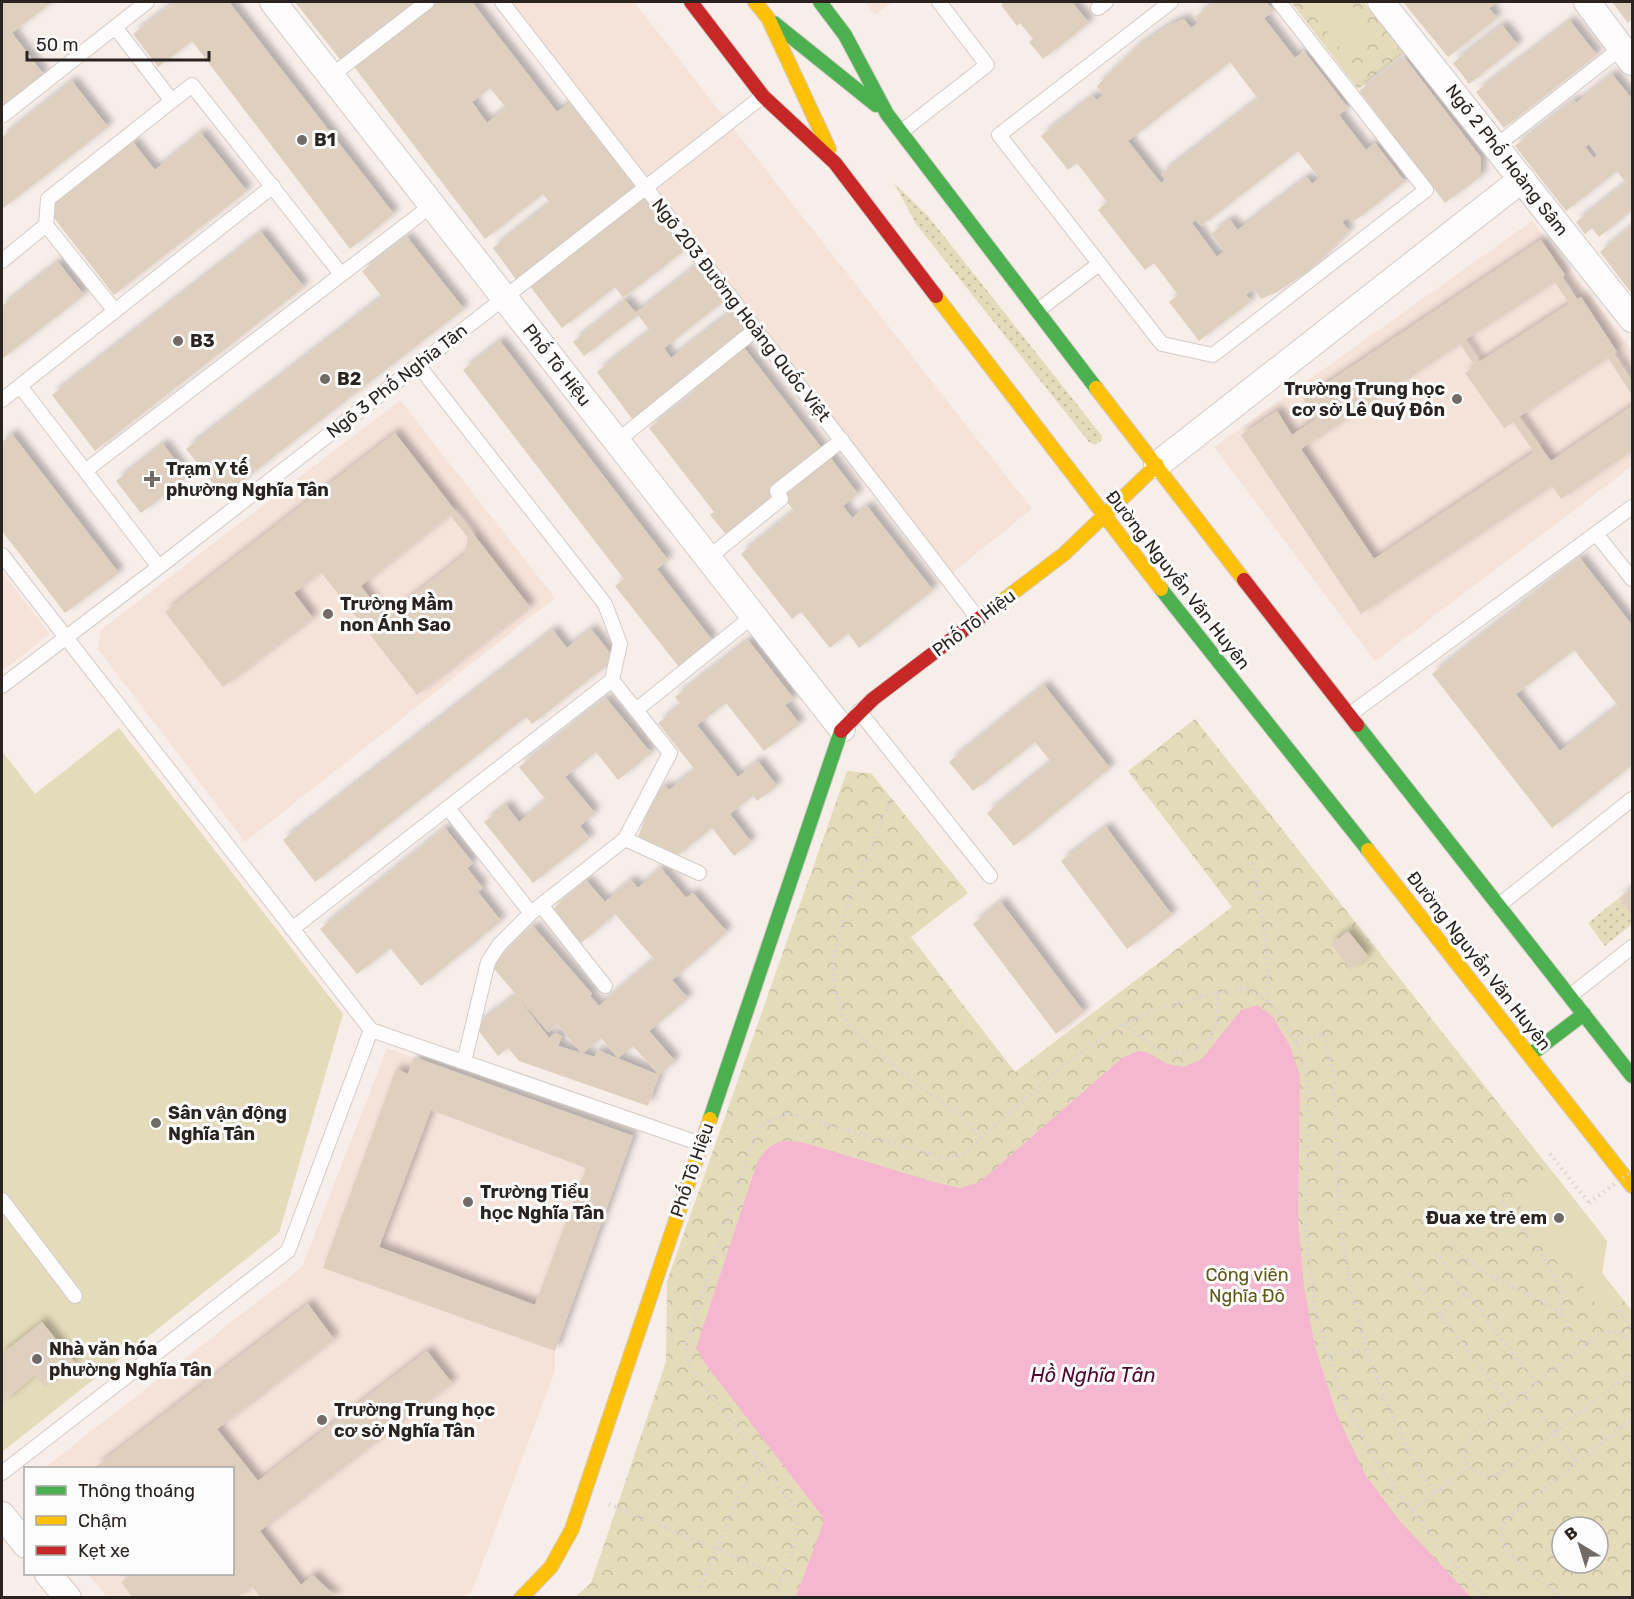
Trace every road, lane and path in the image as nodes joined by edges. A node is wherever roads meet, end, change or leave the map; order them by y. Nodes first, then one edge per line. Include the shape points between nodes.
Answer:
1 (147, 2) edge
2 (273, 2) edge
3 (427, 2) edge
4 (502, 2) edge
5 (690, 2) edge
6 (754, 2) edge
7 (820, 2) edge
8 (939, 2) edge
9 (1171, 2) edge
10 (1279, 2) edge
11 (1381, 2) edge
12 (1587, 2) edge
13 (129, 7) edge
14 (768, 18) junction
15 (115, 27) junction
16 (1627, 55) edge
17 (331, 76) junction
18 (763, 96) junction
19 (172, 101) junction
20 (887, 114) junction
21 (2, 116) edge
22 (901, 132) junction
23 (1496, 146) junction
24 (836, 163) junction
25 (1522, 179) junction
26 (273, 186) junction
27 (646, 188) junction
28 (432, 205) junction
29 (46, 225) junction
30 (2, 261) edge
31 (1100, 264) junction
32 (341, 274) junction
33 (505, 298) junction
34 (115, 311) junction
35 (1037, 311) junction
36 (1632, 319) edge
37 (755, 330) junction
38 (418, 365) junction
39 (20, 386) junction
40 (2, 400) edge
41 (842, 440) junction
42 (616, 441) junction
43 (1157, 465) junction
44 (85, 471) junction
45 (1632, 507) edge
46 (1104, 516) junction
47 (1597, 535) junction
48 (2, 555) edge
49 (708, 558) junction
50 (159, 567) junction
51 (1632, 579) edge
52 (753, 616) junction
53 (979, 620) junction
54 (65, 636) junction
55 (612, 680) junction
56 (2, 686) edge
57 (636, 710) junction
58 (1349, 716) junction
59 (850, 720) junction
60 (891, 798) dead end
61 (1632, 799) edge
62 (448, 808) junction
63 (625, 839) junction
64 (1252, 863) dead end
65 (699, 873) dead end
66 (990, 876) dead end
67 (1498, 906) junction
68 (536, 909) junction
69 (292, 929) junction
70 (1632, 947) edge
71 (605, 986) dead end
72 (1217, 992) junction
73 (1570, 996) junction
74 (1268, 1002) junction
75 (1584, 1014) junction
76 (1125, 1024) junction
77 (370, 1030) junction
78 (1297, 1043) junction
79 (1530, 1055) junction
80 (464, 1062) junction
81 (1632, 1076) edge
82 (980, 1138) junction
83 (701, 1144) junction
84 (1550, 1154) dead end
85 (1632, 1171) edge
86 (1632, 1186) edge
87 (2, 1200) edge
88 (1502, 1201) dead end
89 (1450, 1242) dead end
90 (1436, 1253) dead end
91 (1409, 1274) dead end
92 (1467, 1293) junction
93 (75, 1296) dead end
94 (1615, 1306) dead end
95 (1440, 1314) junction
96 (1562, 1316) junction
97 (1632, 1328) edge
98 (1632, 1340) edge
99 (1586, 1345) junction
100 (1367, 1349) junction
101 (1329, 1356) junction
102 (1632, 1372) edge
103 (1536, 1384) junction
104 (1524, 1393) junction
105 (1509, 1404) junction
106 (1632, 1419) edge
107 (1554, 1433) junction
108 (1578, 1462) junction
109 (765, 1466) junction
110 (1469, 1466) junction
111 (2, 1473) edge
112 (1435, 1494) junction
113 (608, 1504) dead end
114 (1412, 1511) junction
115 (2, 1515) edge
116 (24, 1542) edge
117 (716, 1550) junction
118 (783, 1577) junction
119 (521, 1598) edge
120 (696, 1598) edge
121 (775, 1598) edge
122 (1486, 1598) edge
123 (1563, 1598) edge

1 - 13 lane
2 - 17 street, Phố Tô Hiệu
3 - 17 lane
4 - 27 lane, Ngõ 203 Đường Hoàng Quốc Việt
5 - 18 main road, Đường Nguyễn Văn Huyên
6 - 14 main road
7 - 20 main road via 845,35
8 - 22 lane via 987,65
9 - 31 lane via 999,135
10 - 31 lane via 1426,190 1213,355 1162,344
11 - 23 street, Ngõ 2 Phố Hoàng Sâm
12 - 16 street
13 - 15 lane
14 - 20 main road
14 - 24 main road
15 - 19 lane
15 - 21 lane
16 - 23 lane
17 - 28 street, Phố Tô Hiệu
18 - 24 main road, Đường Nguyễn Văn Huyên
18 - 27 lane, Ngõ 3 Phố Nghĩa Tân
19 - 26 lane via 192,86
19 - 29 lane via 48,200
20 - 22 main road
22 - 35 main road
23 - 25 street, Ngõ 2 Phố Hoàng Sâm
24 - 46 main road, Đường Nguyễn Văn Huyên
25 - 36 street, Ngõ 2 Phố Hoàng Sâm
25 - 43 street
26 - 32 lane
26 - 34 lane
27 - 33 lane, Ngõ 3 Phố Nghĩa Tân
27 - 37 lane, Ngõ 203 Đường Hoàng Quốc Việt
28 - 32 lane
28 - 33 street, Phố Tô Hiệu
29 - 30 lane
29 - 34 lane
31 - 35 lane
32 - 44 lane
33 - 38 lane, Ngõ 3 Phố Nghĩa Tân
33 - 42 street, Phố Tô Hiệu
34 - 39 lane
35 - 43 main road
37 - 41 lane, Ngõ 203 Đường Hoàng Quốc Việt
37 - 42 lane
38 - 50 lane, Ngõ 3 Phố Nghĩa Tân
38 - 55 lane via 605,604 620,644
39 - 40 lane
39 - 44 lane
41 - 49 lane via 777,491 781,500
41 - 53 lane, Ngõ 203 Đường Hoàng Quốc Việt
42 - 49 street, Phố Tô Hiệu
43 - 46 main road, Phố Tô Hiệu
43 - 58 main road
44 - 50 lane
45 - 47 lane
46 - 53 main road, Phố Tô Hiệu via 1064,554
46 - 79 main road, Đường Nguyễn Văn Huyên
47 - 51 lane
47 - 58 lane
48 - 54 lane
49 - 52 street, Phố Tô Hiệu
50 - 54 lane, Ngõ 3 Phố Nghĩa Tân
52 - 57 lane
52 - 59 street, Phố Tô Hiệu
53 - 59 main road, Phố Tô Hiệu
54 - 56 lane, Ngõ 3 Phố Nghĩa Tân
54 - 69 lane
55 - 57 lane
55 - 62 lane
57 - 63 lane via 669,753
58 - 67 main road
59 - 66 lane
59 - 83 main road, Phố Tô Hiệu
60 - 82 path via 844,914 834,957 835,988 843,1017 860,1037 955,1111
61 - 67 lane
62 - 68 lane
62 - 69 lane
63 - 65 lane
63 - 68 lane
64 - 74 path via 1269,962
67 - 73 main road
68 - 71 lane
68 - 80 lane via 499,945 488,962
69 - 77 lane
70 - 73 lane
72 - 74 path via 1248,989
72 - 76 path via 1155,1010
72 - 76 path via 1216,1025 1206,1041 1190,1052 1172,1054 1146,1042
73 - 75 main road
74 - 78 path
75 - 79 main road
75 - 81 main road
76 - 82 path via 1060,1067
77 - 80 lane
77 - 111 lane via 288,1251
78 - 100 path via 1323,1033 1334,1072 1340,1222 1352,1296
78 - 101 path via 1307,1077 1305,1220 1315,1309
79 - 86 main road, Đường Nguyễn Văn Huyên
80 - 83 lane
82 - 109 path via 961,1156 944,1158 787,1113 759,1125 686,1342 689,1365
83 - 119 main road, Phố Tô Hiệu via 565,1547 543,1579
84 - 85 path, bridge via 1589,1203
87 - 93 lane
88 - 96 path via 1559,1286
89 - 96 path via 1482,1272 1538,1299
90 - 92 path
91 - 95 path
92 - 95 path
92 - 103 path
94 - 97 path
95 - 105 path
96 - 99 path
98 - 99 path via 1612,1331
99 - 103 path
100 - 101 path
100 - 112 path via 1411,1455
101 - 114 path via 1340,1392 1372,1454
102 - 107 path
103 - 104 path
104 - 105 path
104 - 107 path
105 - 110 path via 1470,1436 1464,1451
106 - 108 path
107 - 108 path
107 - 110 path via 1498,1475 1482,1475
108 - 123 path via 1503,1525 1502,1541 1510,1557
109 - 117 path via 750,1478 739,1495
109 - 118 path via 797,1510 796,1540
110 - 112 path
112 - 114 path
113 - 117 path
114 - 122 path
115 - 116 street
117 - 118 path
117 - 120 path
118 - 121 path

